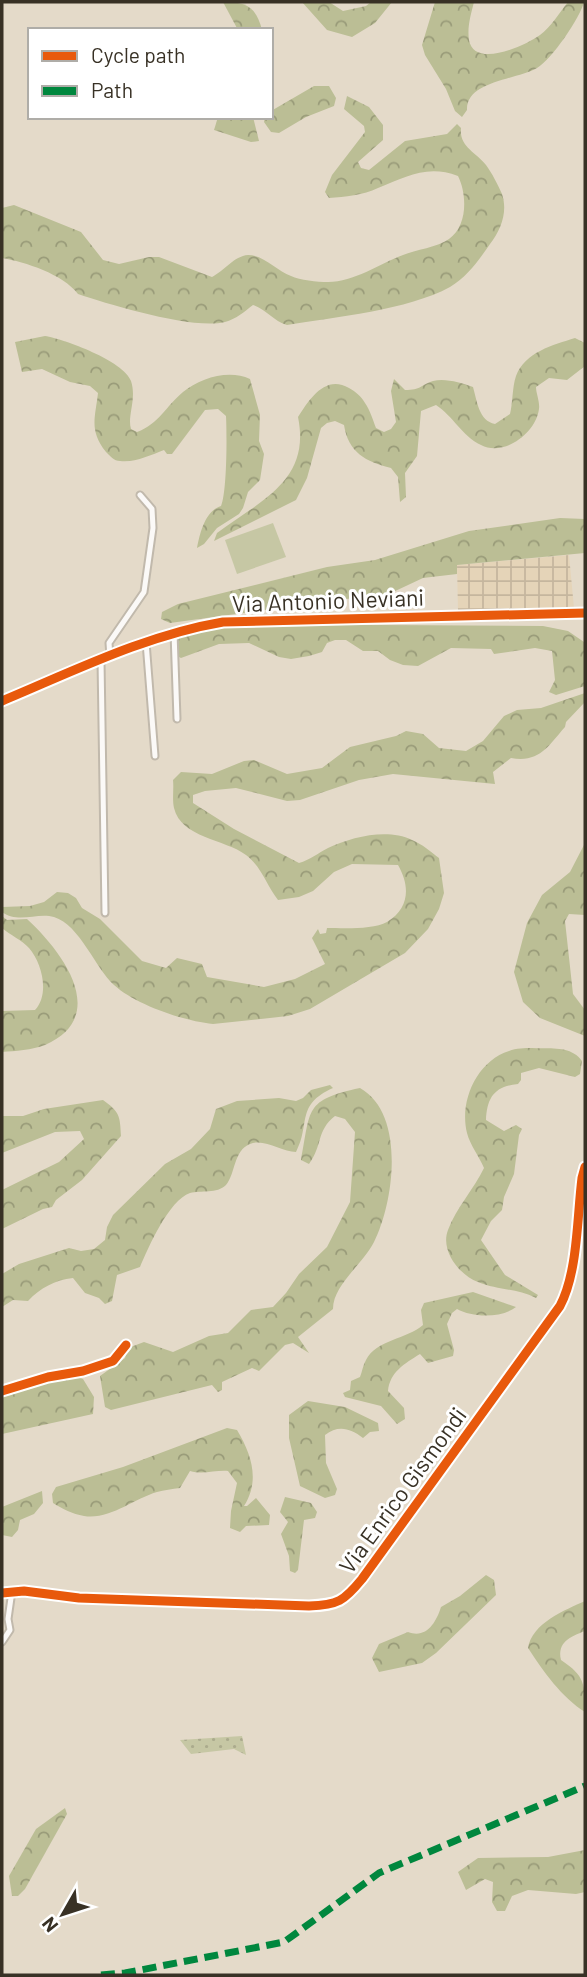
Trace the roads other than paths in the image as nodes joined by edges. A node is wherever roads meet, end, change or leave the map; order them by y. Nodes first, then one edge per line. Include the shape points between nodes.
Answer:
1 (140, 495) dead end
2 (585, 613) edge
3 (174, 632) junction
4 (146, 642) junction
5 (110, 657) junction
6 (101, 660) junction
7 (2, 701) edge
8 (177, 719) dead end
9 (155, 756) dead end
10 (105, 913) dead end
11 (585, 1167) edge
12 (126, 1345) dead end
13 (2, 1391) edge
14 (12, 1591) junction
15 (2, 1592) edge
16 (2, 1642) edge

1 - 5 street via 152,509 153,528 144,592 110,643
2 - 3 street, Via Antonio Neviani via 230,621
3 - 4 street, Via Antonio Neviani
3 - 8 street
4 - 5 street, Via Antonio Neviani
4 - 9 street
5 - 6 street, Via Antonio Neviani
6 - 7 street, Via Antonio Neviani
6 - 10 street
11 - 14 street, Via Enrico Gismondi via 572,1264 560,1306 362,1579 341,1601 309,1606 79,1598
12 - 13 street via 113,1361
14 - 15 street, Via Enrico Gismondi
14 - 16 street via 10,1630

